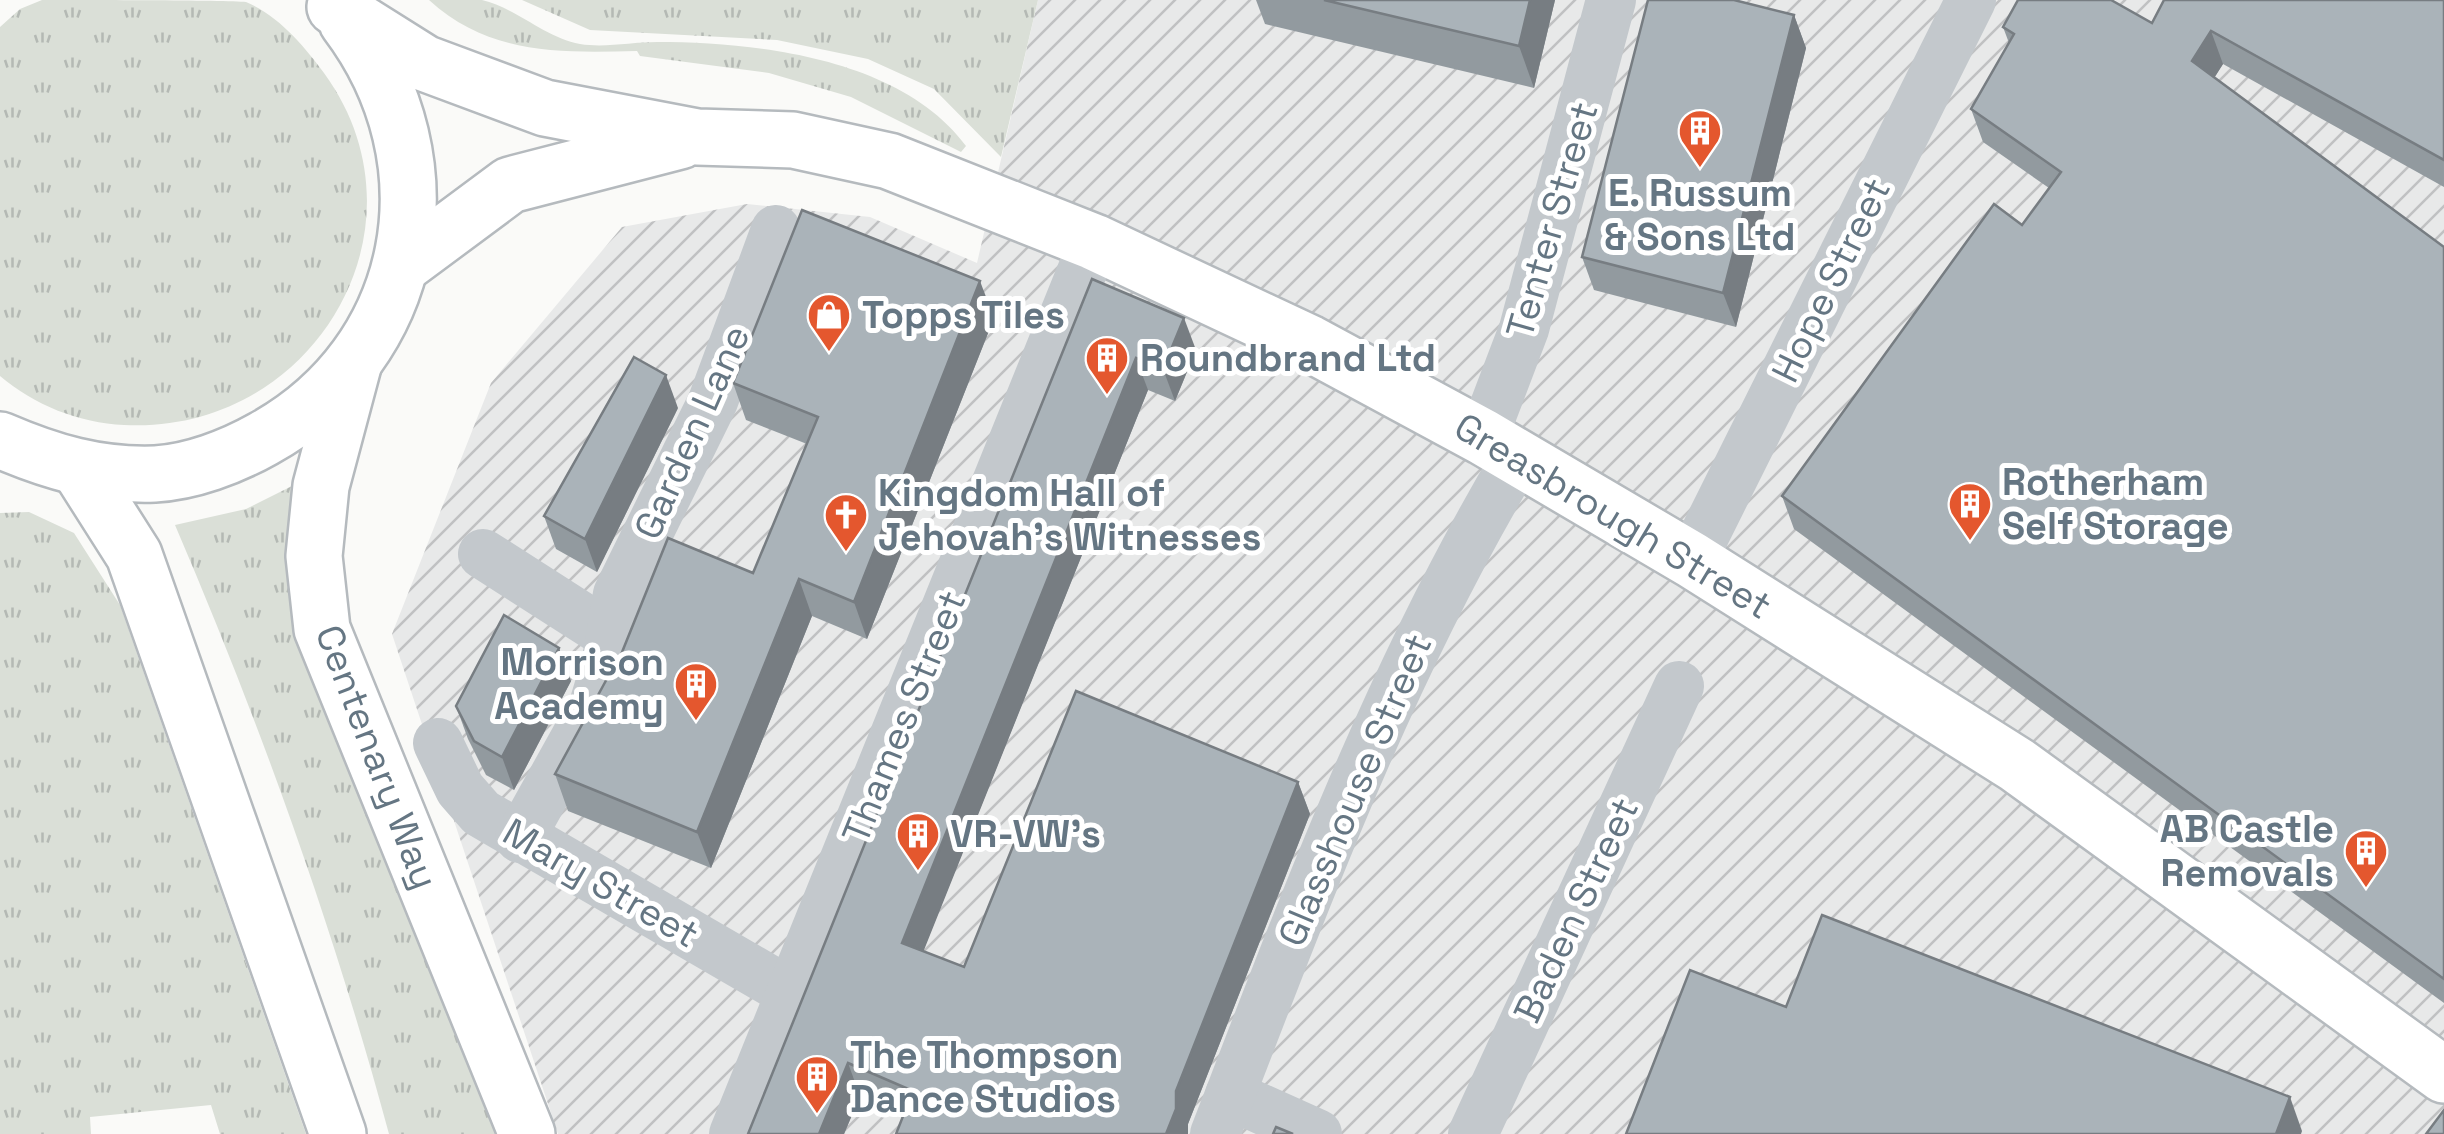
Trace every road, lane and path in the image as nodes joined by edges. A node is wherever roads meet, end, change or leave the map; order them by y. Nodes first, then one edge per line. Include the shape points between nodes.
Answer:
1 (1611, 0) edge
2 (1971, 0) edge
3 (332, 3) edge
4 (698, 137) junction
5 (776, 230) dead end
6 (1094, 242) junction
7 (401, 266) junction
8 (353, 366) junction
9 (0, 440) edge
10 (1501, 447) junction
11 (44, 468) edge
12 (483, 554) dead end
13 (1692, 560) junction
14 (608, 634) junction
15 (1679, 686) dead end
16 (438, 744) dead end
17 (520, 838) junction
18 (793, 994) junction
19 (2444, 1074) edge
20 (1223, 1115) edge
21 (338, 1134) edge
22 (528, 1134) edge
23 (734, 1134) edge
24 (1317, 1134) edge
25 (1473, 1134) edge

1 - 10 street, Tenter Street via 1524,330
2 - 13 street, Hope Street
3 - 4 main road, Greasbrough Street via 424,63 544,108
3 - 7 main road via 369,51 393,101 407,156
4 - 6 main road, Greasbrough Street via 794,140 889,162
4 - 7 main road, Greasbrough Street via 510,185
5 - 14 street, Garden Lane via 713,401 618,594
6 - 10 main road, Greasbrough Street via 1309,343
6 - 18 street, Thames Street
7 - 8 main road via 382,318
8 - 11 main road via 298,420 232,456 156,474
8 - 22 main road, Centenary Way via 322,486 314,556 322,629
9 - 11 main road
10 - 13 main road, Greasbrough Street
10 - 20 street, Glasshouse Street via 1353,784
11 - 21 main road via 134,555
12 - 14 street
13 - 19 main road, Greasbrough Street via 2018,765
14 - 17 street, Garden Lane via 594,705
15 - 25 street, Baden Street
16 - 17 street, Mary Street via 481,814
17 - 18 street, Mary Street
18 - 23 street, Thames Street
20 - 24 street

